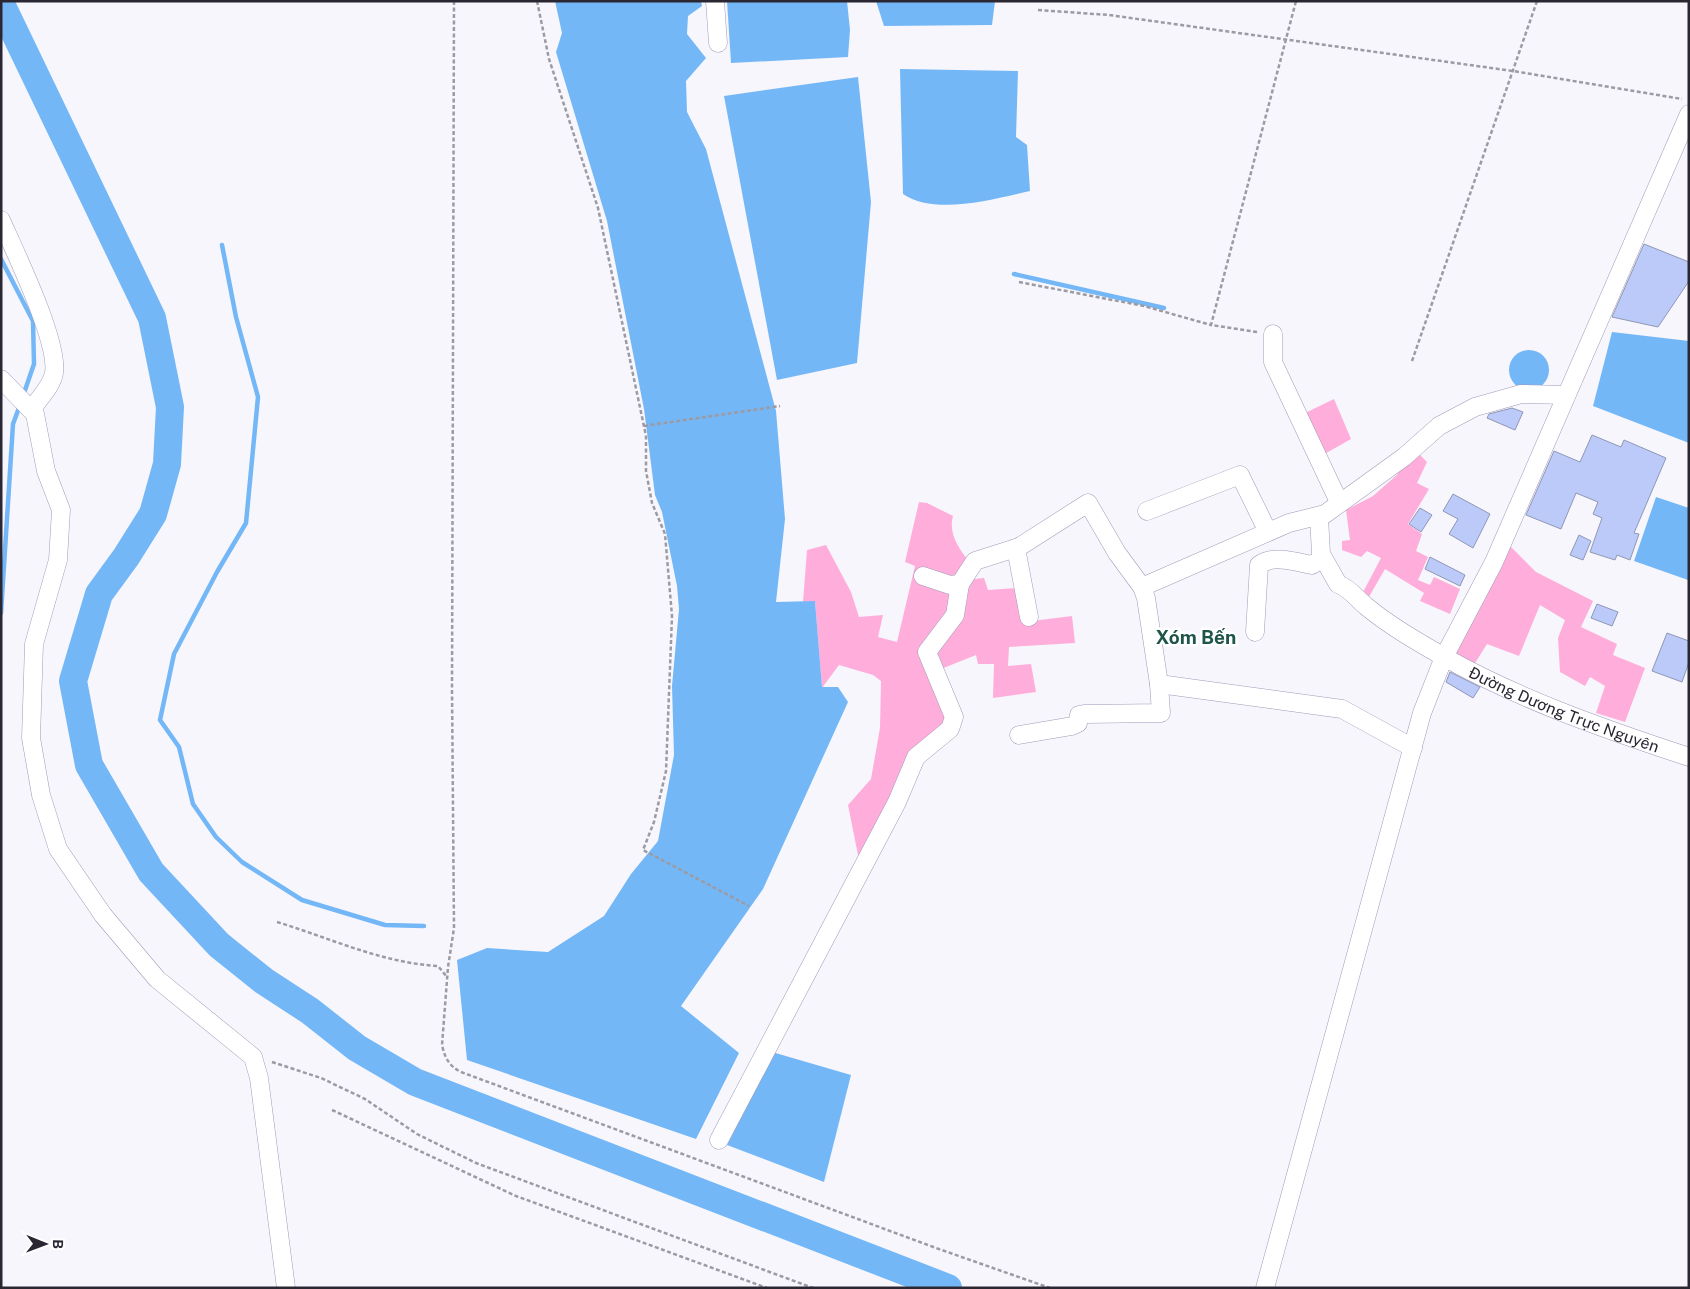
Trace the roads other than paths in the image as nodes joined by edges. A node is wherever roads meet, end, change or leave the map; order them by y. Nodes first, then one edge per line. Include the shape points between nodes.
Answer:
1 (715, 1) edge
2 (718, 42) dead end
3 (1689, 114) edge
4 (1, 220) edge
5 (1272, 334) road end
6 (14, 393) edge
7 (1566, 395) junction
8 (1339, 502) junction
9 (1147, 511) dead end
10 (1319, 517) junction
11 (1268, 532) junction
12 (1016, 548) junction
13 (1323, 558) junction
14 (923, 576) dead end
15 (960, 584) junction
16 (1142, 587) junction
17 (1029, 617) dead end
18 (1255, 632) dead end
19 (1444, 657) junction
20 (1159, 684) junction
21 (1019, 734) dead end
22 (1413, 748) junction
23 (1689, 757) edge
24 (719, 1140) dead end
25 (286, 1288) edge
26 (1266, 1288) edge

1 - 2 street
3 - 7 street
4 - 6 street via 49,339 54,364 54,374 48,386
5 - 8 street via 1273,362
6 - 25 street via 35,414 46,471 61,510 58,560 34,644 31,738 41,795 58,849 103,916 157,979 253,1057 259,1078
7 - 8 street via 1522,394 1475,407 1439,426 1404,457
7 - 19 street via 1494,562
8 - 10 street
9 - 11 street via 1240,476
10 - 11 street via 1289,523
10 - 13 street
11 - 16 street
12 - 15 street via 975,561
12 - 16 street via 1088,503 1117,553
12 - 17 street
13 - 18 street via 1312,565 1280,559 1264,560 1259,565
13 - 19 street, Đường Dương Trực Nguyên via 1338,584 1413,639
14 - 15 street via 950,585
15 - 24 street via 955,615 927,652 954,717 950,730 916,757 897,802
16 - 20 street
19 - 22 street via 1422,713
19 - 23 street, Đường Dương Trực Nguyên via 1536,703
20 - 21 street via 1161,713 1084,714 1072,726
20 - 22 street via 1342,710
22 - 26 street

